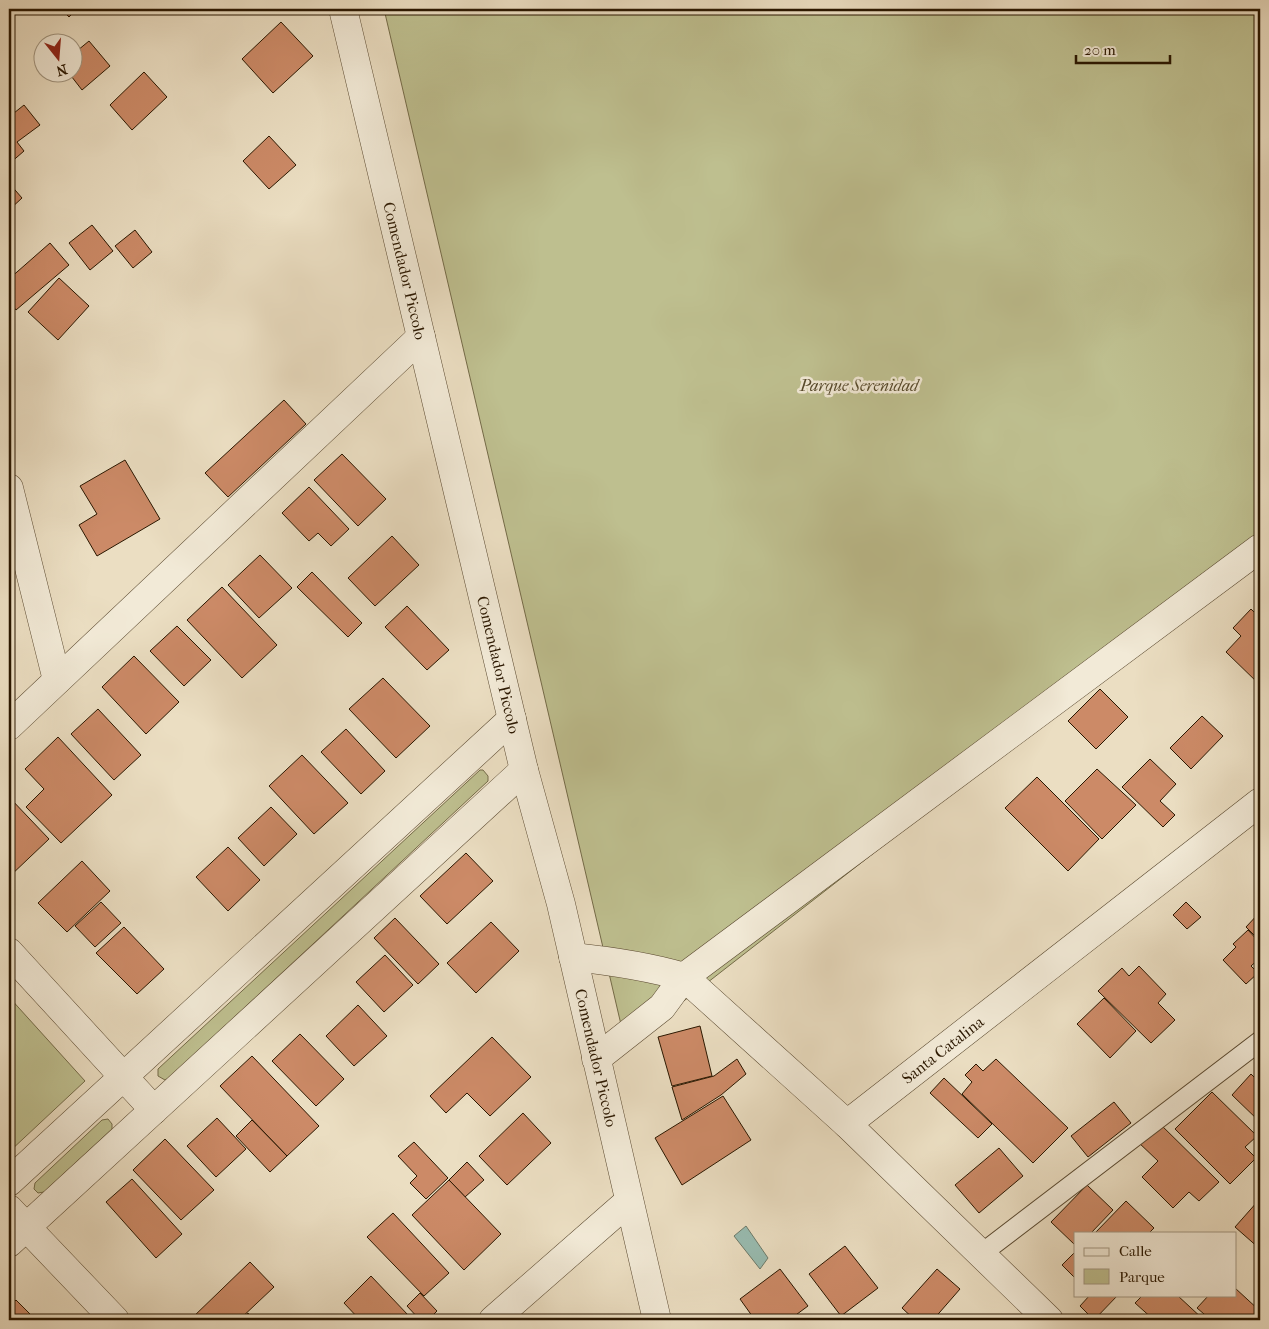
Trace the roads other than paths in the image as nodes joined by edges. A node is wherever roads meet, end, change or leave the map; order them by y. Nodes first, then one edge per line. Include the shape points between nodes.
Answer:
1 (343, 9) edge
2 (421, 337) junction
3 (9, 488) edge
4 (1260, 548) edge
5 (57, 680) junction
6 (512, 719) junction
7 (9, 726) edge
8 (524, 770) junction
9 (1260, 802) edge
10 (9, 952) edge
11 (573, 957) junction
12 (684, 977) junction
13 (1260, 1042) edge
14 (596, 1059) junction
15 (122, 1077) junction
16 (154, 1110) junction
17 (848, 1124) junction
18 (9, 1182) edge
19 (629, 1201) junction
20 (14, 1226) edge
21 (981, 1254) junction
22 (115, 1320) edge
23 (493, 1320) edge
24 (656, 1320) edge
25 (1049, 1320) edge

1 - 2 street, Comendador Piccolo
2 - 5 street
2 - 6 street, Comendador Piccolo
3 - 5 street
4 - 12 street
5 - 7 street
6 - 8 street, Comendador Piccolo
6 - 15 street
8 - 11 street, Comendador Piccolo
8 - 16 street
9 - 17 street, Santa Catalina
10 - 15 street
11 - 12 street via 610,960
11 - 14 street, Comendador Piccolo
12 - 14 street via 662,1007
12 - 17 street
13 - 21 lane
14 - 19 street, Comendador Piccolo
15 - 16 street
15 - 18 street
16 - 20 street
17 - 21 street
19 - 23 street
19 - 24 street, Comendador Piccolo
20 - 22 street
21 - 25 street

